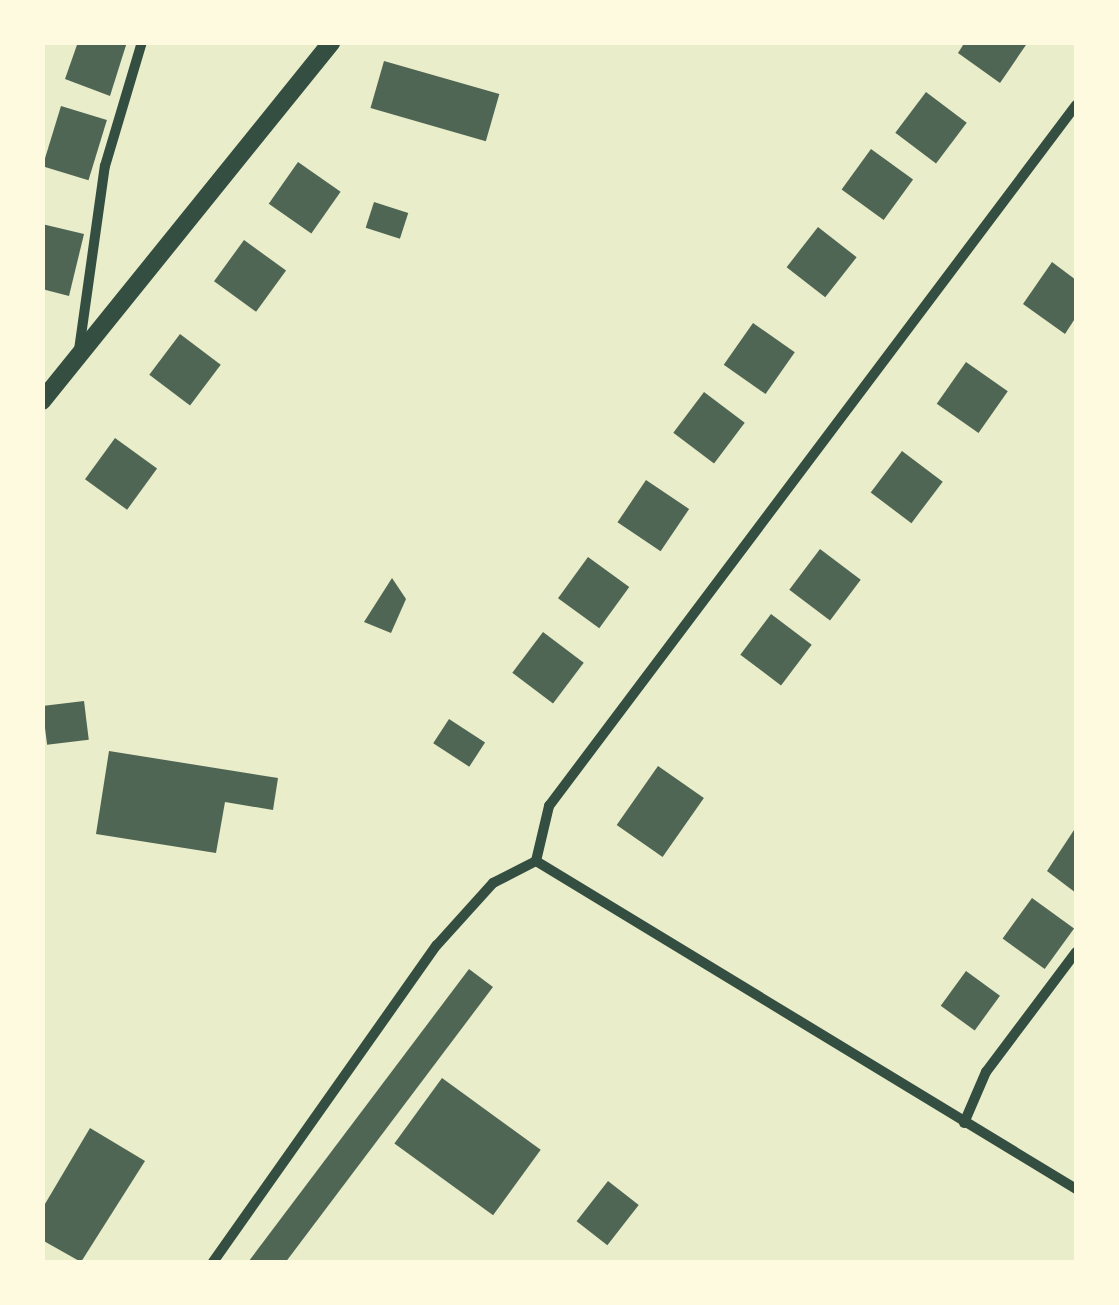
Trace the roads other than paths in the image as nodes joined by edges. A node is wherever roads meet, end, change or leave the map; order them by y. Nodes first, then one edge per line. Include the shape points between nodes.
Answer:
1 (142, 42) edge
2 (332, 42) edge
3 (1076, 105) edge
4 (79, 351) junction
5 (42, 400) edge
6 (536, 861) junction
7 (1076, 952) edge
8 (964, 1123) junction
9 (1076, 1189) edge
10 (213, 1262) edge

1 - 4 street via 105,166
2 - 4 street
3 - 6 street via 549,806
4 - 5 street
6 - 8 street
6 - 10 street via 493,883 437,944
7 - 8 street via 986,1072
8 - 9 street

